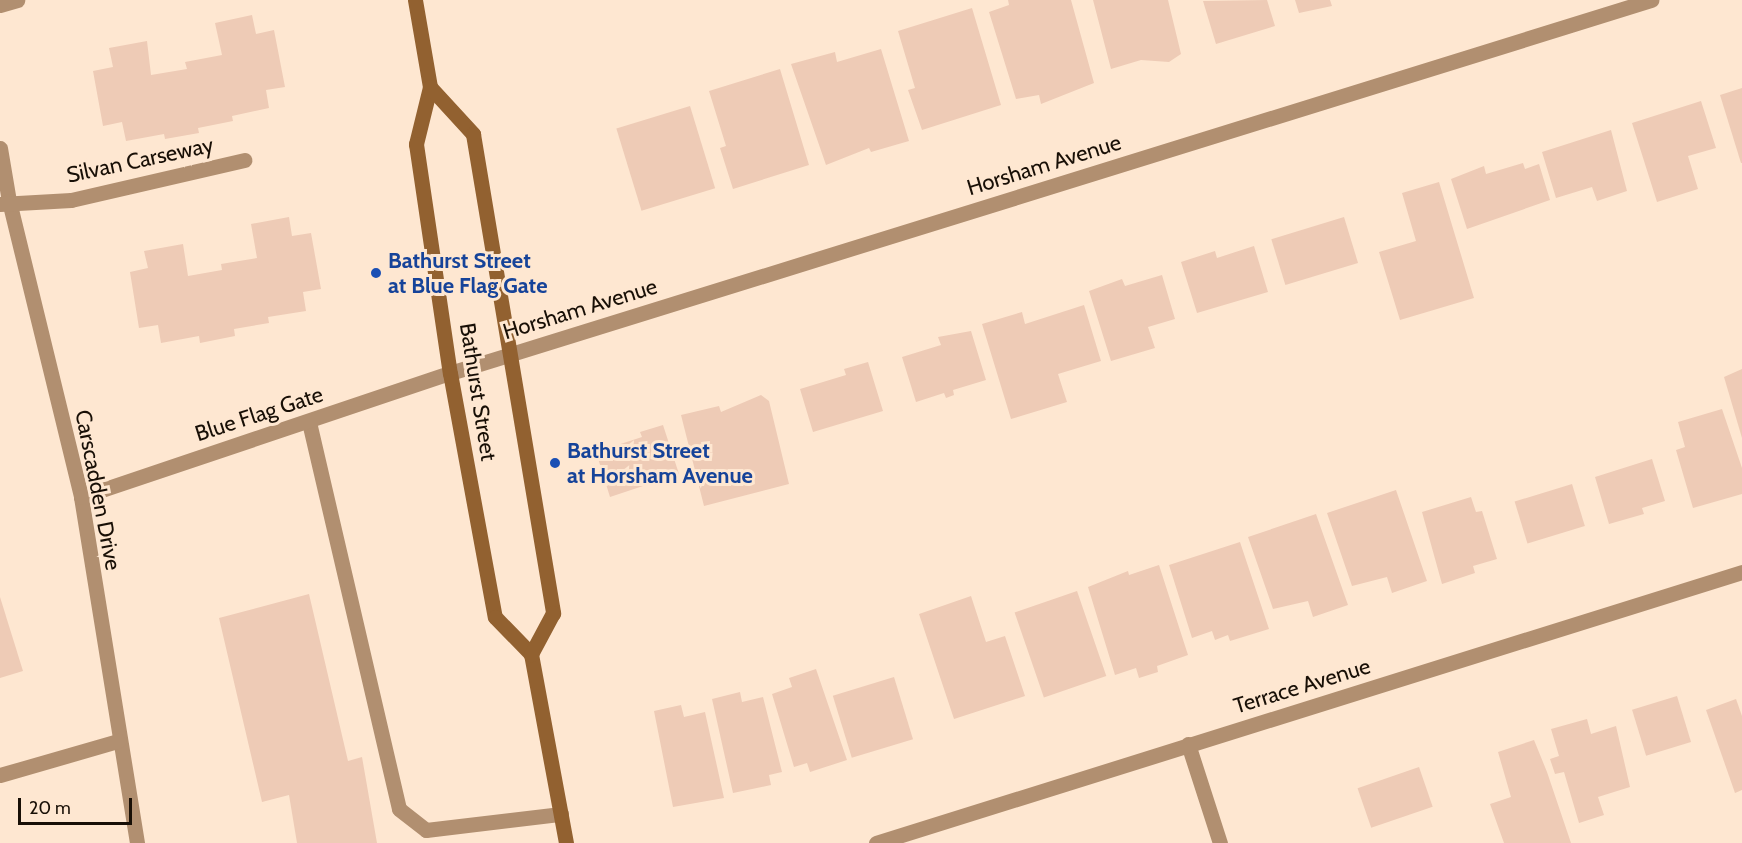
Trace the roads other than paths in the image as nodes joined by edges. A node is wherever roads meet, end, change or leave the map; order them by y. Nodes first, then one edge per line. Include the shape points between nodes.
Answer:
1 (17, 0) edge
2 (415, 0) edge
3 (1652, 0) edge
4 (0, 5) edge
5 (430, 87) junction
6 (0, 148) edge
7 (244, 160) dead end
8 (4, 202) edge
9 (510, 354) junction
10 (450, 373) junction
11 (309, 422) junction
12 (81, 497) junction
13 (1742, 572) edge
14 (531, 654) junction
15 (118, 741) junction
16 (1188, 744) junction
17 (0, 775) edge
18 (561, 814) junction
19 (137, 843) edge
20 (566, 843) edge
21 (876, 843) edge
22 (1220, 843) edge

1 - 4 street
2 - 5 main road, Bathurst Street
3 - 9 street, Horsham Avenue
5 - 9 main road, Bathurst Street via 473,134
5 - 10 main road, Bathurst Street via 416,144
6 - 8 street, Carscadden Drive
7 - 8 street, Silvan Carseway via 71,200
8 - 12 street, Carscadden Drive
9 - 10 street, Horsham Avenue
9 - 14 main road, Bathurst Street via 553,613
10 - 11 street, Blue Flag Gate
10 - 14 main road, Bathurst Street via 495,617
11 - 12 street, Blue Flag Gate
11 - 18 street via 399,809 426,830
12 - 15 street, Carscadden Drive
13 - 16 street, Terrace Avenue
14 - 18 main road
15 - 17 street
15 - 19 street, Carscadden Drive
16 - 21 street, Terrace Avenue
16 - 22 street
18 - 20 main road

